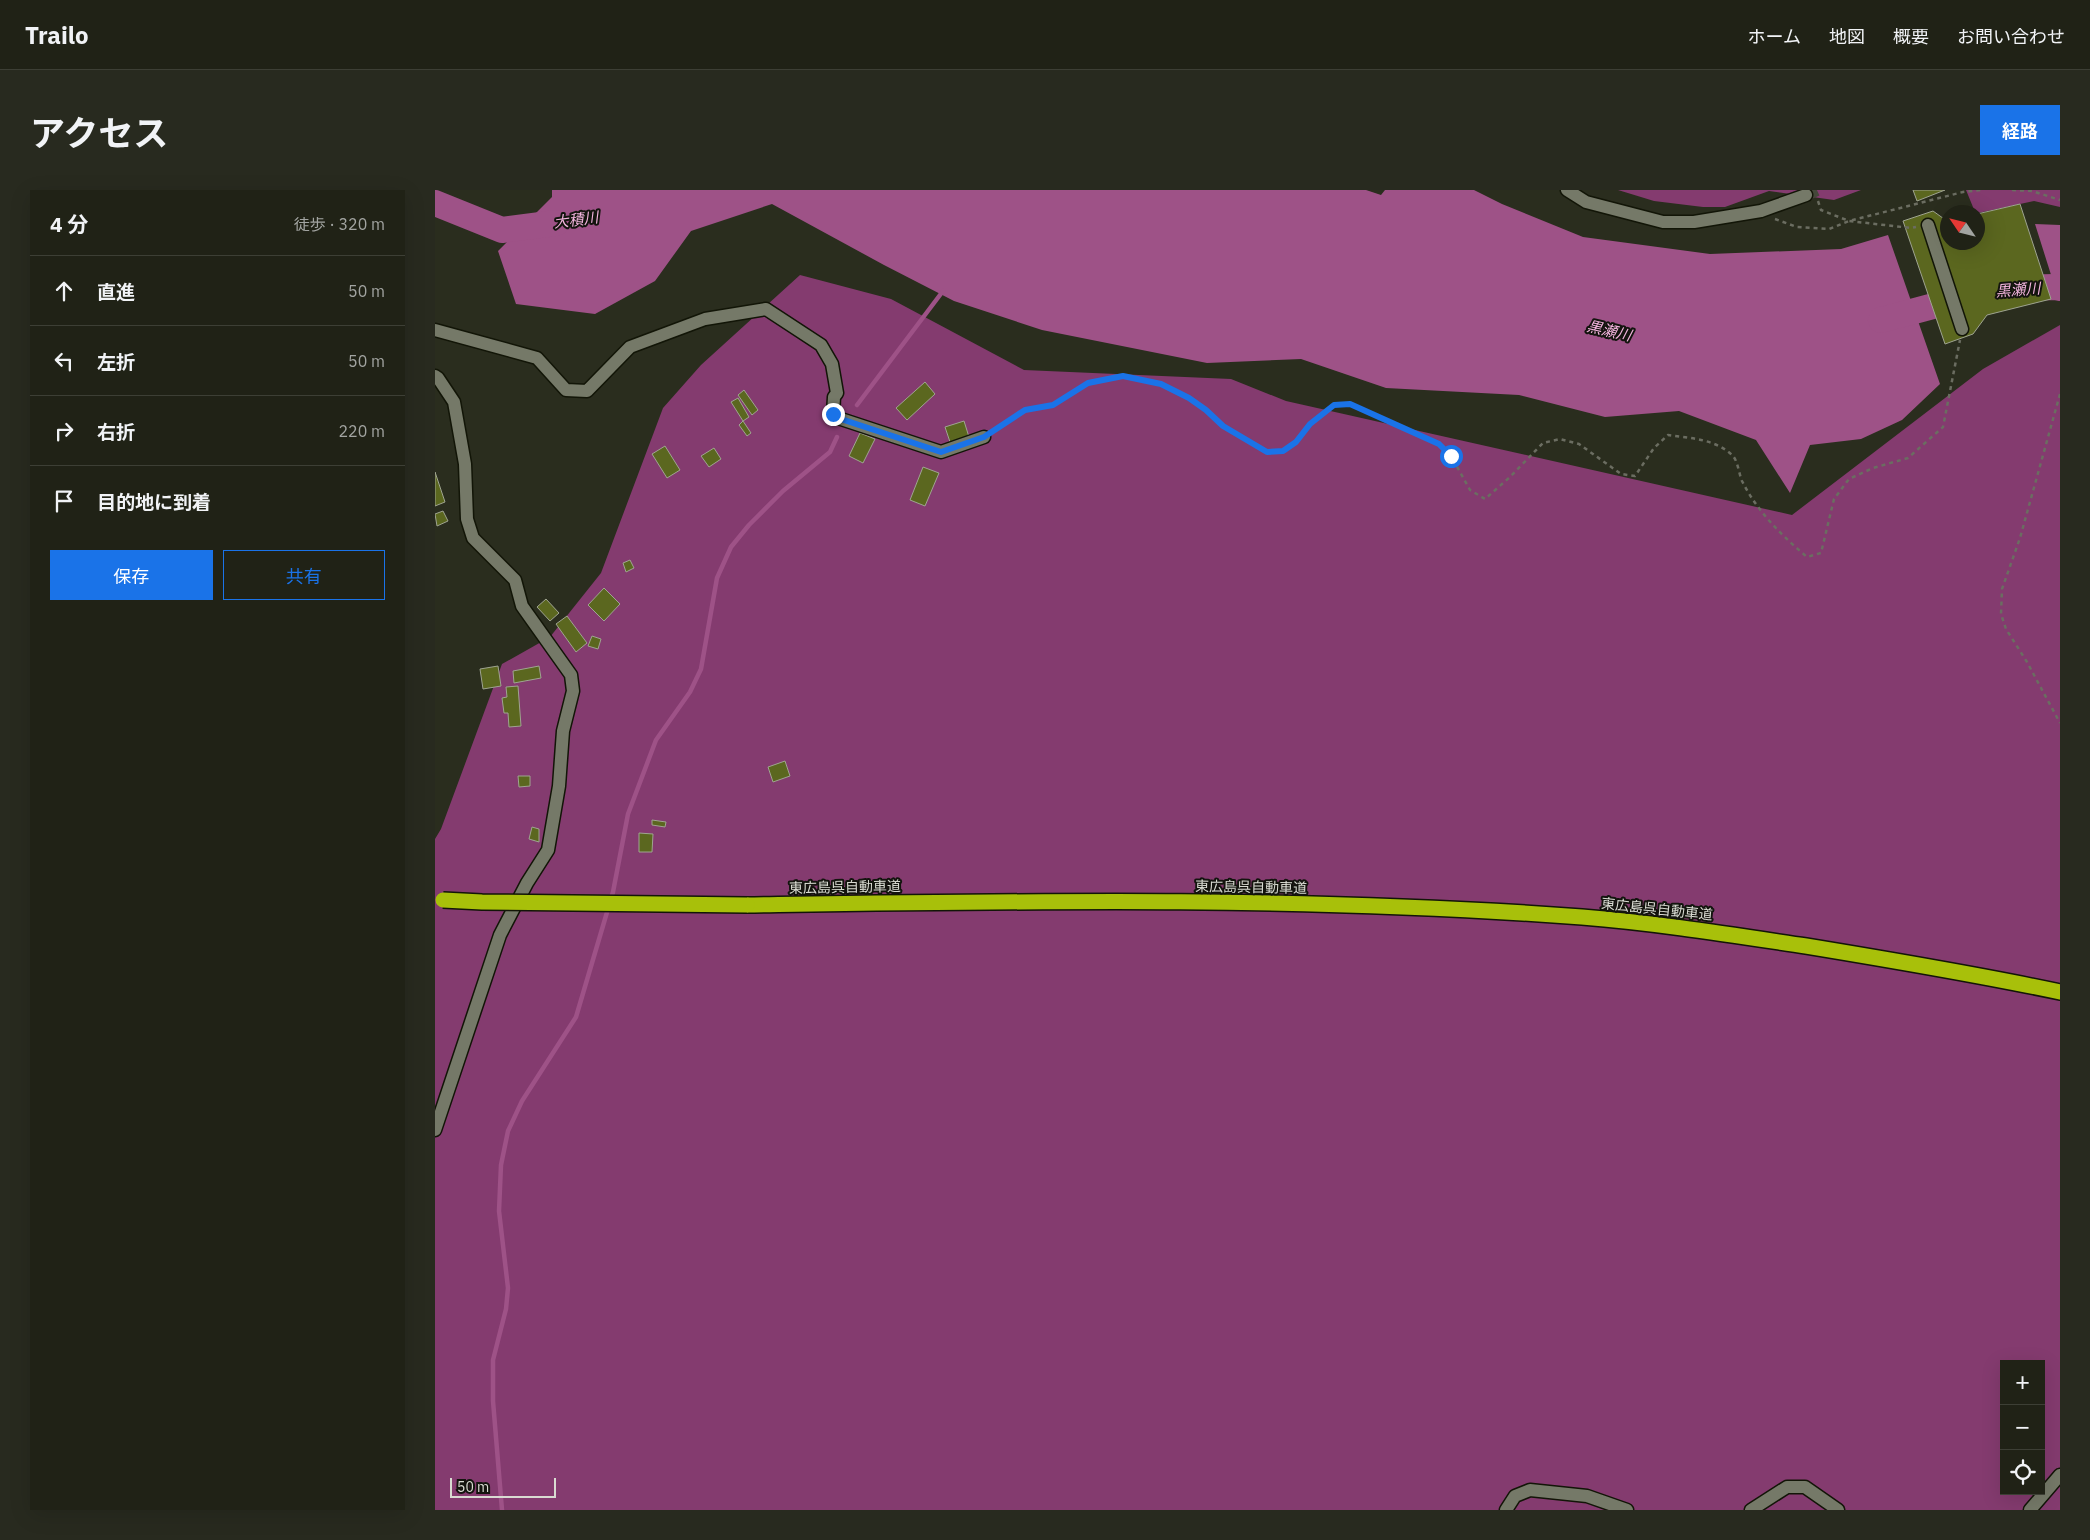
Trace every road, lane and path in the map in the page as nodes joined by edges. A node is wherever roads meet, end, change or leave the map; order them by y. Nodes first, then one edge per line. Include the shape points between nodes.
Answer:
1 (1567, 190) edge
2 (1981, 190) edge
3 (2012, 190) edge
4 (1811, 196) joint
5 (2060, 200) edge
6 (1761, 211) junction
7 (1849, 221) junction
8 (1927, 225) dead end
9 (1911, 228) dead end
10 (1962, 329) joint
11 (435, 330) edge
12 (435, 376) edge
13 (2060, 394) edge
14 (984, 437) joint
15 (2060, 723) edge
16 (439, 900) edge
17 (2060, 992) edge
18 (435, 1130) edge
19 (2060, 1476) edge
20 (1506, 1510) edge
21 (1627, 1510) edge
22 (1751, 1510) edge
23 (1838, 1510) edge
24 (2030, 1510) edge

1 - 6 street via 1586,202 1663,222 1694,222
2 - 7 path
3 - 5 path via 2032,191
4 - 6 street
4 - 7 path via 1821,210
6 - 7 path via 1797,227 1829,229
7 - 9 path
8 - 10 street
10 - 14 path via 1943,427 1908,458 1849,479 1833,498 1821,554 1807,556 1763,515 1742,481 1734,457 1719,446 1699,439 1668,435 1654,448 1635,476 1621,474 1579,444 1560,439 1543,443 1485,499 1470,490 1451,456 1439,444 1350,404 1334,405 1310,424 1296,442 1283,451 1267,452 1223,426 1189,398 1161,384 1123,376 1088,383 1053,405 1025,410
11 - 14 street via 537,358 566,390 587,392 630,346 705,319 766,309 821,345 832,364 837,393 833,414 841,419 941,452
12 - 18 street via 454,402 465,464 467,519 473,538 515,580 522,606 571,675 573,691 563,731 559,786 548,850 527,882 500,936
13 - 15 path via 2002,589 2001,614 2006,629
16 - 17 highway, 東広島呉自動車道, bridge via 747,905 1087,901 1436,908 1585,917 1737,936
19 - 24 street
20 - 21 street via 1515,1496 1530,1490 1587,1496
22 - 23 street via 1787,1487 1805,1487

